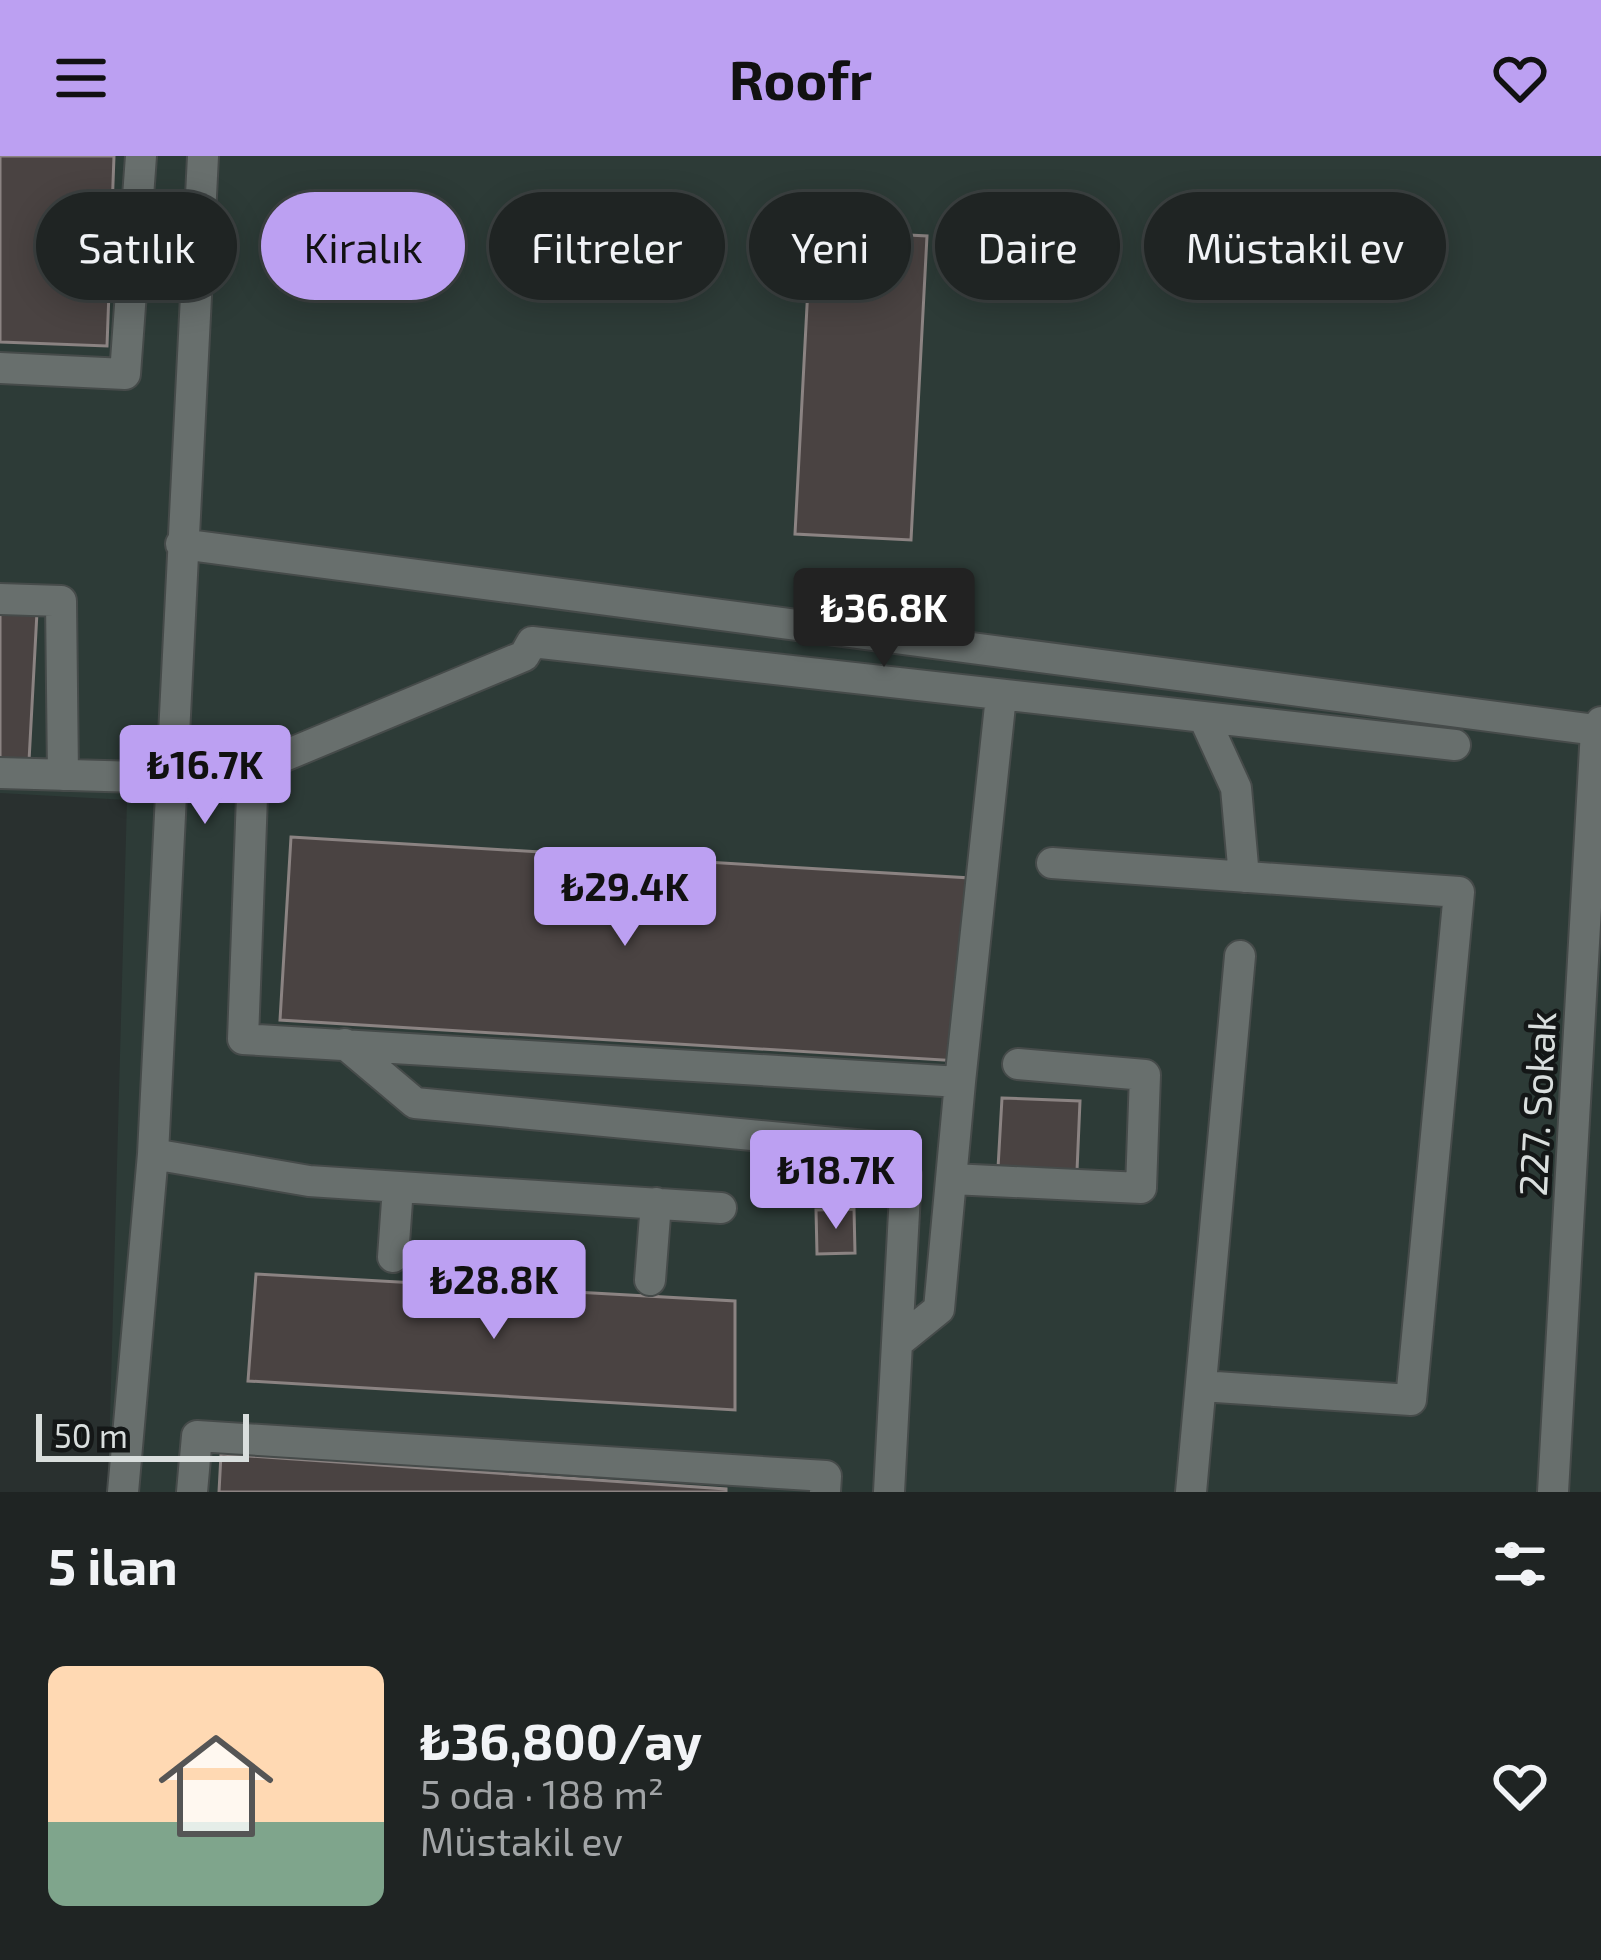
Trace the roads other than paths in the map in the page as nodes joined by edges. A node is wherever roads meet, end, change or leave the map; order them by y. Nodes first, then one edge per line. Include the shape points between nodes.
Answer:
1 (141, 156) edge
2 (203, 156) edge
3 (0, 368) edge
4 (181, 544) junction
5 (0, 599) edge
6 (1001, 696) junction
7 (1205, 720) junction
8 (1599, 726) edge
9 (1455, 745) dead end
10 (0, 773) edge
11 (63, 775) junction
12 (174, 778) junction
13 (1052, 863) dead end
14 (1244, 877) junction
15 (1240, 956) dead end
16 (345, 1044) junction
17 (1018, 1064) dead end
18 (960, 1082) junction
19 (154, 1154) junction
20 (952, 1179) junction
21 (398, 1187) junction
22 (656, 1204) junction
23 (721, 1208) dead end
24 (393, 1257) dead end
25 (650, 1280) dead end
26 (897, 1343) junction
27 (1201, 1386) junction
28 (123, 1492) edge
29 (192, 1492) edge
30 (825, 1492) edge
31 (889, 1492) edge
32 (1191, 1492) edge
33 (1553, 1492) edge

1 - 3 street via 125,374
2 - 4 street
4 - 8 street
4 - 12 street
5 - 11 street via 61,602
6 - 7 street
6 - 16 street via 532,643 524,656 254,769 243,1039
6 - 18 street
7 - 9 street
7 - 14 street via 1236,788
8 - 33 street, 227. Sokak
10 - 11 street
11 - 12 street
12 - 19 street
13 - 14 street
14 - 27 street via 1459,892 1411,1400
15 - 27 street
16 - 18 street
16 - 26 street via 415,1103 877,1147 899,1159 906,1174
17 - 20 street via 1145,1076 1141,1188
18 - 20 street
19 - 21 street
19 - 28 street
20 - 26 street via 939,1309
21 - 22 street
21 - 24 street
22 - 23 street
22 - 25 street
26 - 31 street
27 - 32 street
29 - 30 street via 197,1436 826,1476

